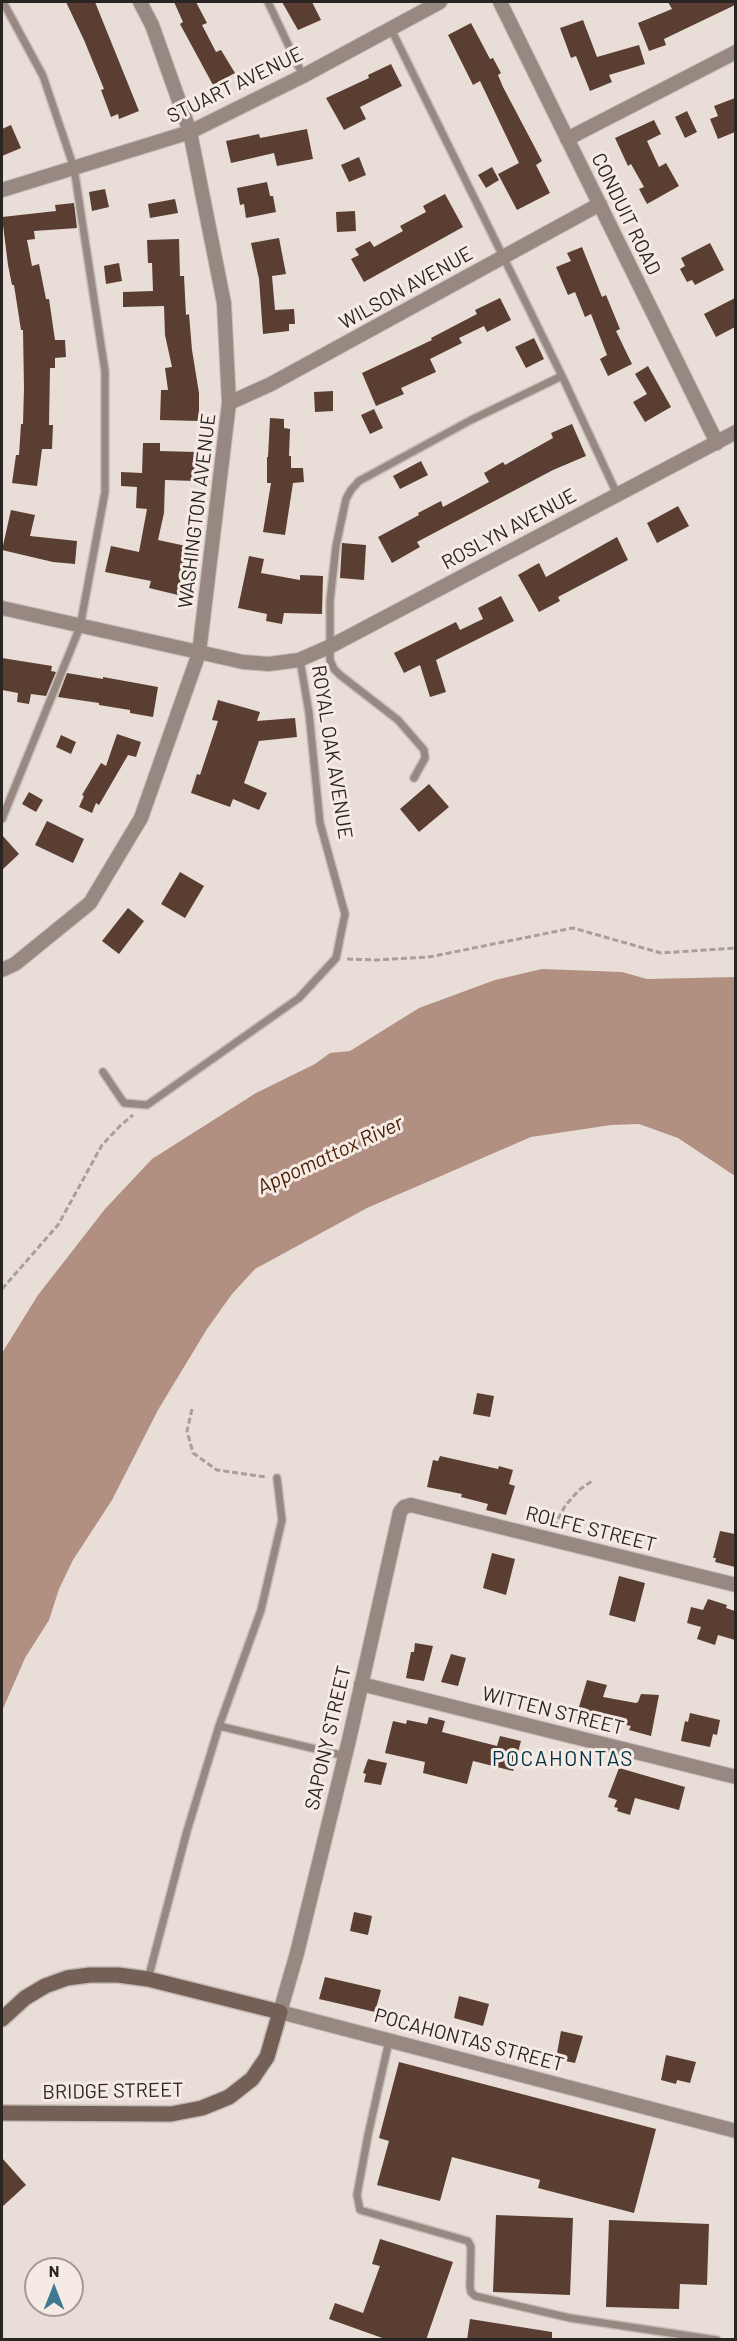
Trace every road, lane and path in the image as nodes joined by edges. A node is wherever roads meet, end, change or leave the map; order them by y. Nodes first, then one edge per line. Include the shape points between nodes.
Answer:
1 (3, 2) edge
2 (140, 2) edge
3 (268, 2) edge
4 (440, 2) edge
5 (501, 2) edge
6 (390, 27) junction
7 (735, 52) edge
8 (303, 76) junction
9 (190, 132) junction
10 (567, 139) junction
11 (74, 168) junction
12 (2, 190) edge
13 (600, 204) junction
14 (503, 256) junction
15 (562, 376) junction
16 (229, 403) junction
17 (735, 432) edge
18 (717, 442) junction
19 (617, 494) junction
20 (2, 608) edge
21 (80, 627) junction
22 (331, 646) junction
23 (200, 653) junction
24 (300, 660) junction
25 (414, 778) dead end
26 (2, 819) edge
27 (735, 948) edge
28 (336, 958) junction
29 (2, 970) edge
30 (103, 1072) dead end
31 (147, 1105) junction
32 (2, 1289) edge
33 (192, 1409) dead end
34 (277, 1478) joint
35 (592, 1481) dead end
36 (438, 1511) joint
37 (547, 1539) junction
38 (735, 1585) edge
39 (361, 1684) junction
40 (219, 1726) junction
41 (345, 1756) junction
42 (735, 1777) edge
43 (148, 1979) junction
44 (280, 2012) junction
45 (2, 2019) edge
46 (390, 2042) junction
47 (2, 2114) edge
48 (735, 2131) edge
49 (717, 2340) edge

1 - 11 lane via 43,76
2 - 9 street, WASHINGTON AVENUE
3 - 8 lane
4 - 6 street, STUART AVENUE
5 - 10 street, CONDUIT ROAD
6 - 8 street, STUART AVENUE
6 - 14 lane
7 - 10 street
8 - 9 street, STUART AVENUE
9 - 11 street, STUART AVENUE
9 - 16 street, WASHINGTON AVENUE via 224,303
10 - 13 street, CONDUIT ROAD
11 - 12 street, STUART AVENUE
11 - 21 lane via 105,371 105,492
13 - 14 street, WILSON AVENUE
13 - 18 street, CONDUIT ROAD
14 - 15 lane
14 - 16 street, WILSON AVENUE via 271,384
15 - 19 lane
15 - 22 lane via 471,420 360,481 351,490 336,546 330,601
16 - 23 street, WASHINGTON AVENUE
17 - 18 street, ROSLYN AVENUE
18 - 19 street, ROSLYN AVENUE
19 - 22 street, ROSLYN AVENUE
20 - 21 street, ROYAL OAK AVENUE
21 - 23 street, ROYAL OAK AVENUE
21 - 26 lane
22 - 24 street, ROSLYN AVENUE
22 - 25 lane via 334,669 398,720 424,750 425,758
23 - 24 street, ROYAL OAK AVENUE via 269,664
23 - 29 street, WASHINGTON AVENUE via 141,818 90,903 15,964
24 - 28 lane, ROYAL OAK AVENUE via 320,823 345,914
27 - 28 path via 661,953 573,928 429,957
28 - 31 lane via 299,998
30 - 31 lane via 124,1103
31 - 32 path via 102,1145 58,1225
33 - 34 path via 188,1431 194,1453 218,1470
34 - 40 lane via 282,1520 261,1610
35 - 37 path via 565,1506
36 - 37 street, ROLFE STREET
36 - 39 street, SAPONY STREET via 411,1504 400,1512
37 - 38 street, ROLFE STREET
39 - 41 street, SAPONY STREET
39 - 42 street, WITTEN STREET
40 - 41 lane
40 - 43 lane
41 - 44 street, SAPONY STREET
43 - 44 street, POCAHONTAS STREET
43 - 45 street, POCAHONTAS STREET via 118,1974 67,1978 25,1998
44 - 46 street, POCAHONTAS STREET
44 - 47 street, BRIDGE STREET via 267,2057 252,2079 229,2097 202,2108 171,2114
46 - 48 street, POCAHONTAS STREET
46 - 49 lane via 357,2195 360,2210 468,2241 470,2287 475,2296 570,2318

